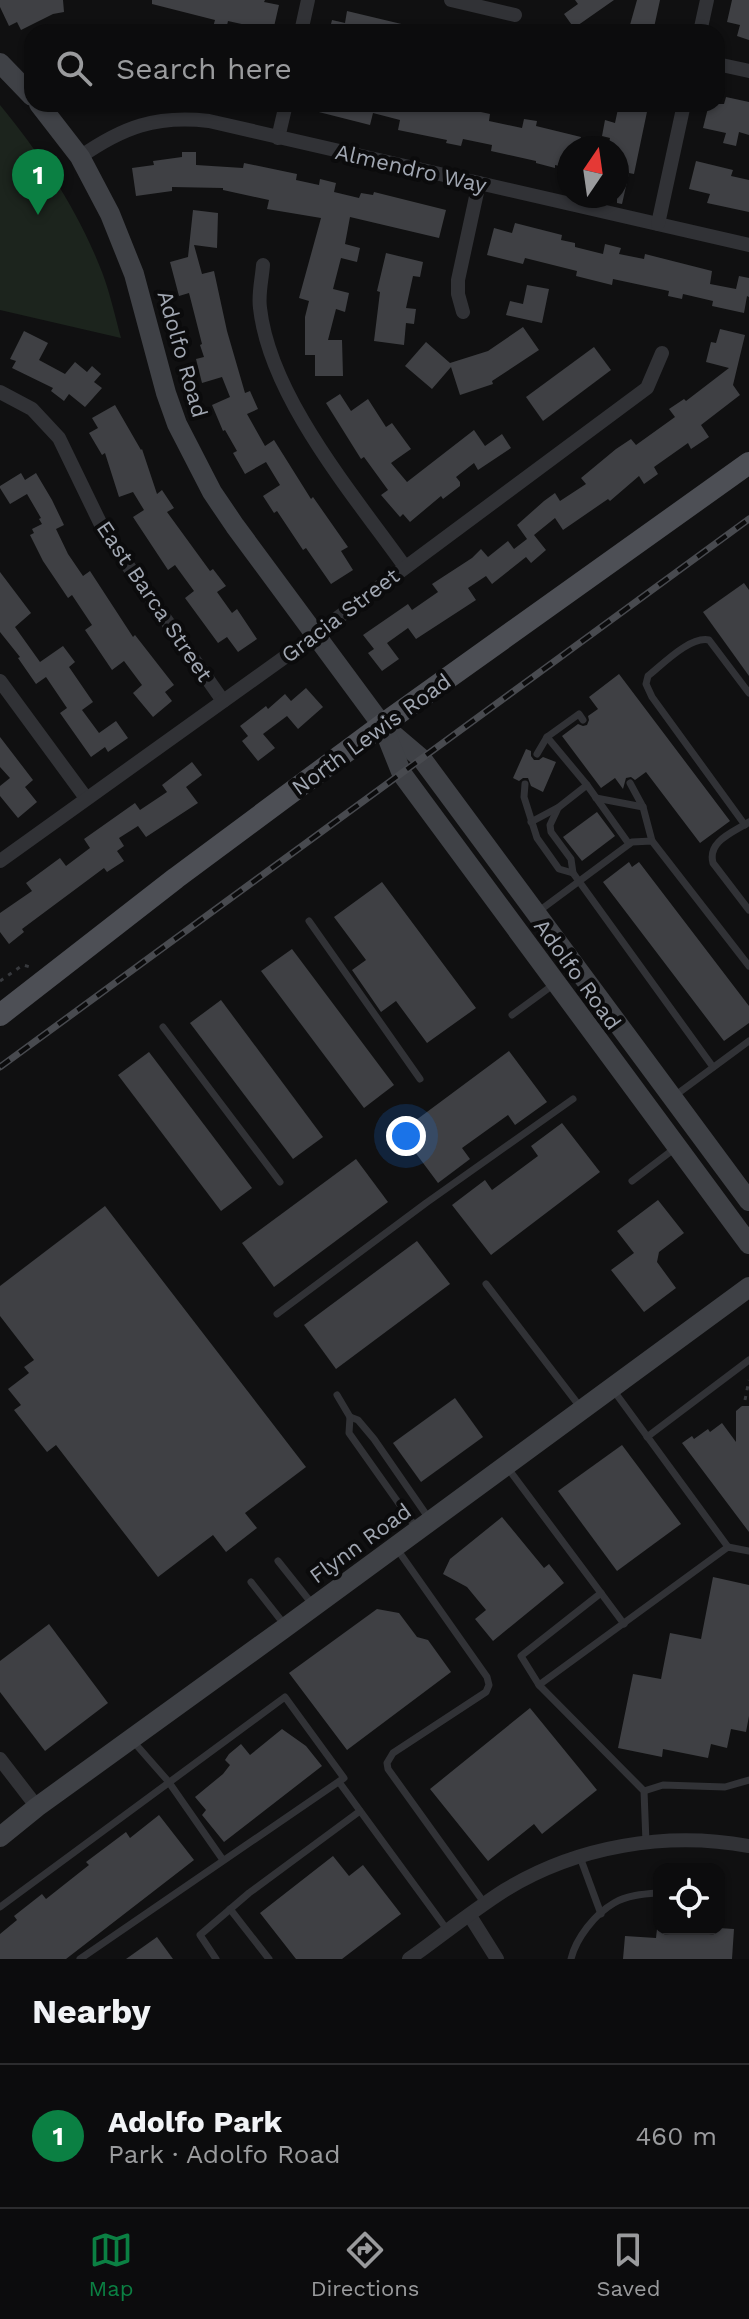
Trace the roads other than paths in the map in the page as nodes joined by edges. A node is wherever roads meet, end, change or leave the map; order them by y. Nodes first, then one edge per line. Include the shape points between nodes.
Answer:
1 (308, 0) edge
2 (451, 0) edge
3 (707, 0) edge
4 (515, 15) dead end
5 (303, 24) edge
6 (702, 24) edge
7 (0, 63) edge
8 (725, 66) edge
9 (749, 71) edge
10 (24, 88) edge
11 (45, 112) edge
12 (284, 112) edge
13 (682, 112) edge
14 (278, 138) junction
15 (80, 157) junction
16 (479, 183) junction
17 (658, 224) junction
18 (749, 245) edge
19 (263, 265) dead end
20 (463, 312) dead end
21 (662, 353) dead end
22 (0, 392) edge
23 (749, 463) edge
24 (405, 567) junction
25 (315, 634) junction
26 (0, 681) edge
27 (749, 693) edge
28 (223, 701) junction
29 (583, 720) dead end
30 (382, 725) junction
31 (547, 737) junction
32 (537, 754) dead end
33 (630, 783) dead end
34 (525, 784) dead end
35 (587, 785) junction
36 (86, 798) junction
37 (596, 798) junction
38 (559, 807) junction
39 (643, 807) junction
40 (531, 822) junction
41 (747, 823) edge
42 (652, 841) junction
43 (629, 844) junction
44 (0, 861) edge
45 (576, 877) junction
46 (749, 910) edge
47 (536, 912) junction
48 (309, 921) dead end
49 (749, 966) edge
50 (555, 983) junction
51 (0, 1015) edge
52 (512, 1015) dead end
53 (163, 1027) dead end
54 (749, 1041) edge
55 (713, 1067) junction
56 (420, 1079) dead end
57 (671, 1098) junction
58 (573, 1099) dead end
59 (677, 1147) junction
60 (632, 1181) dead end
61 (280, 1182) dead end
62 (749, 1201) edge
63 (749, 1244) edge
64 (486, 1284) dead end
65 (749, 1287) edge
66 (277, 1314) dead end
67 (749, 1360) edge
68 (612, 1388) junction
69 (337, 1395) dead end
70 (582, 1410) junction
71 (350, 1417) junction
72 (647, 1437) junction
73 (506, 1466) junction
74 (424, 1526) junction
75 (395, 1547) junction
76 (728, 1547) junction
77 (749, 1551) edge
78 (278, 1561) dead end
79 (251, 1582) dead end
80 (601, 1593) junction
81 (314, 1606) junction
82 (624, 1624) junction
83 (286, 1627) junction
84 (539, 1685) junction
85 (131, 1739) junction
86 (0, 1759) edge
87 (749, 1780) edge
88 (168, 1781) junction
89 (339, 1782) junction
90 (644, 1791) junction
91 (37, 1807) junction
92 (360, 1811) junction
93 (0, 1837) edge
94 (646, 1842) junction
95 (749, 1846) edge
96 (580, 1857) junction
97 (223, 1860) junction
98 (653, 1893) edge
99 (485, 1904) junction
100 (0, 1907) edge
101 (230, 1909) junction
102 (601, 1914) junction
103 (470, 1916) junction
104 (448, 1931) junction
105 (80, 1959) edge
106 (216, 1959) edge
107 (269, 1959) edge
108 (409, 1959) edge
109 (497, 1959) edge
110 (571, 1959) edge

1 - 5 street
2 - 4 street
3 - 6 street
7 - 10 main road
8 - 9 street
11 - 15 main road, Adolfo Road
12 - 14 street
13 - 17 street
14 - 15 street, Almendro Way via 209,121 165,120 123,131
14 - 16 street, Almendro Way
15 - 25 main road, Adolfo Road via 134,274 166,393 190,453 235,526
16 - 17 street, Almendro Way
16 - 20 street via 458,280
17 - 18 street, Almendro Way
19 - 24 street via 262,325 282,383
21 - 24 street, Gracia Street via 647,388
22 - 28 street, East Barca Street via 32,409 59,438 105,533
23 - 30 main road, North Lewis Road
24 - 25 street, Gracia Street
25 - 28 street, Gracia Street
25 - 30 main road, Adolfo Road
26 - 36 street
27 - 41 lane via 709,640 702,638 648,676 646,684
28 - 36 street, Gracia Street
29 - 31 lane via 579,714
30 - 47 main road, Adolfo Road via 422,759
30 - 50 main road, Adolfo Road via 402,774
30 - 51 main road, North Lewis Road
31 - 32 lane
31 - 35 lane
33 - 39 lane
34 - 40 lane
35 - 37 lane
35 - 38 lane
36 - 44 street, Gracia Street
37 - 39 lane
37 - 43 lane
38 - 40 lane
38 - 45 lane via 551,832 571,859
39 - 42 lane
40 - 45 lane via 559,869
41 - 46 lane via 718,842 711,856
42 - 43 lane
42 - 49 lane
43 - 45 lane
45 - 47 lane
45 - 55 lane
47 - 57 main road, Adolfo Road
48 - 56 lane
50 - 52 lane
50 - 59 main road, Adolfo Road
53 - 61 lane
54 - 55 lane
55 - 57 lane
57 - 62 main road, Adolfo Road
58 - 66 lane
59 - 60 lane
59 - 63 main road, Adolfo Road
64 - 70 lane
65 - 68 main road, Flynn Road
67 - 72 lane
68 - 70 main road, Flynn Road
68 - 72 lane
69 - 71 lane
70 - 73 main road, Flynn Road
71 - 74 lane via 374,1439
71 - 74 lane via 349,1433
72 - 76 lane
73 - 74 main road, Flynn Road
73 - 80 lane
74 - 75 main road, Flynn Road
75 - 81 main road, Flynn Road
75 - 99 lane via 489,1685 393,1753 388,1769
76 - 77 lane
76 - 82 lane
78 - 81 lane
79 - 83 lane
80 - 82 lane
80 - 84 lane via 521,1656
81 - 83 main road, Flynn Road
82 - 84 lane
83 - 85 main road, Flynn Road
84 - 90 lane
85 - 88 lane
85 - 91 main road, Flynn Road
86 - 91 street
87 - 90 lane via 725,1787 663,1785
88 - 89 lane via 285,1697 344,1778
88 - 97 lane
88 - 100 lane
89 - 92 lane
89 - 97 lane
90 - 94 lane
91 - 93 main road, Flynn Road
92 - 101 lane
92 - 104 lane
94 - 95 street via 692,1839
94 - 96 street
96 - 99 street via 543,1870
96 - 102 lane
97 - 105 lane
98 - 102 lane via 615,1902
99 - 103 street
101 - 106 lane via 200,1935
101 - 107 lane
102 - 110 lane via 574,1947
103 - 104 street
103 - 109 street
104 - 108 street

